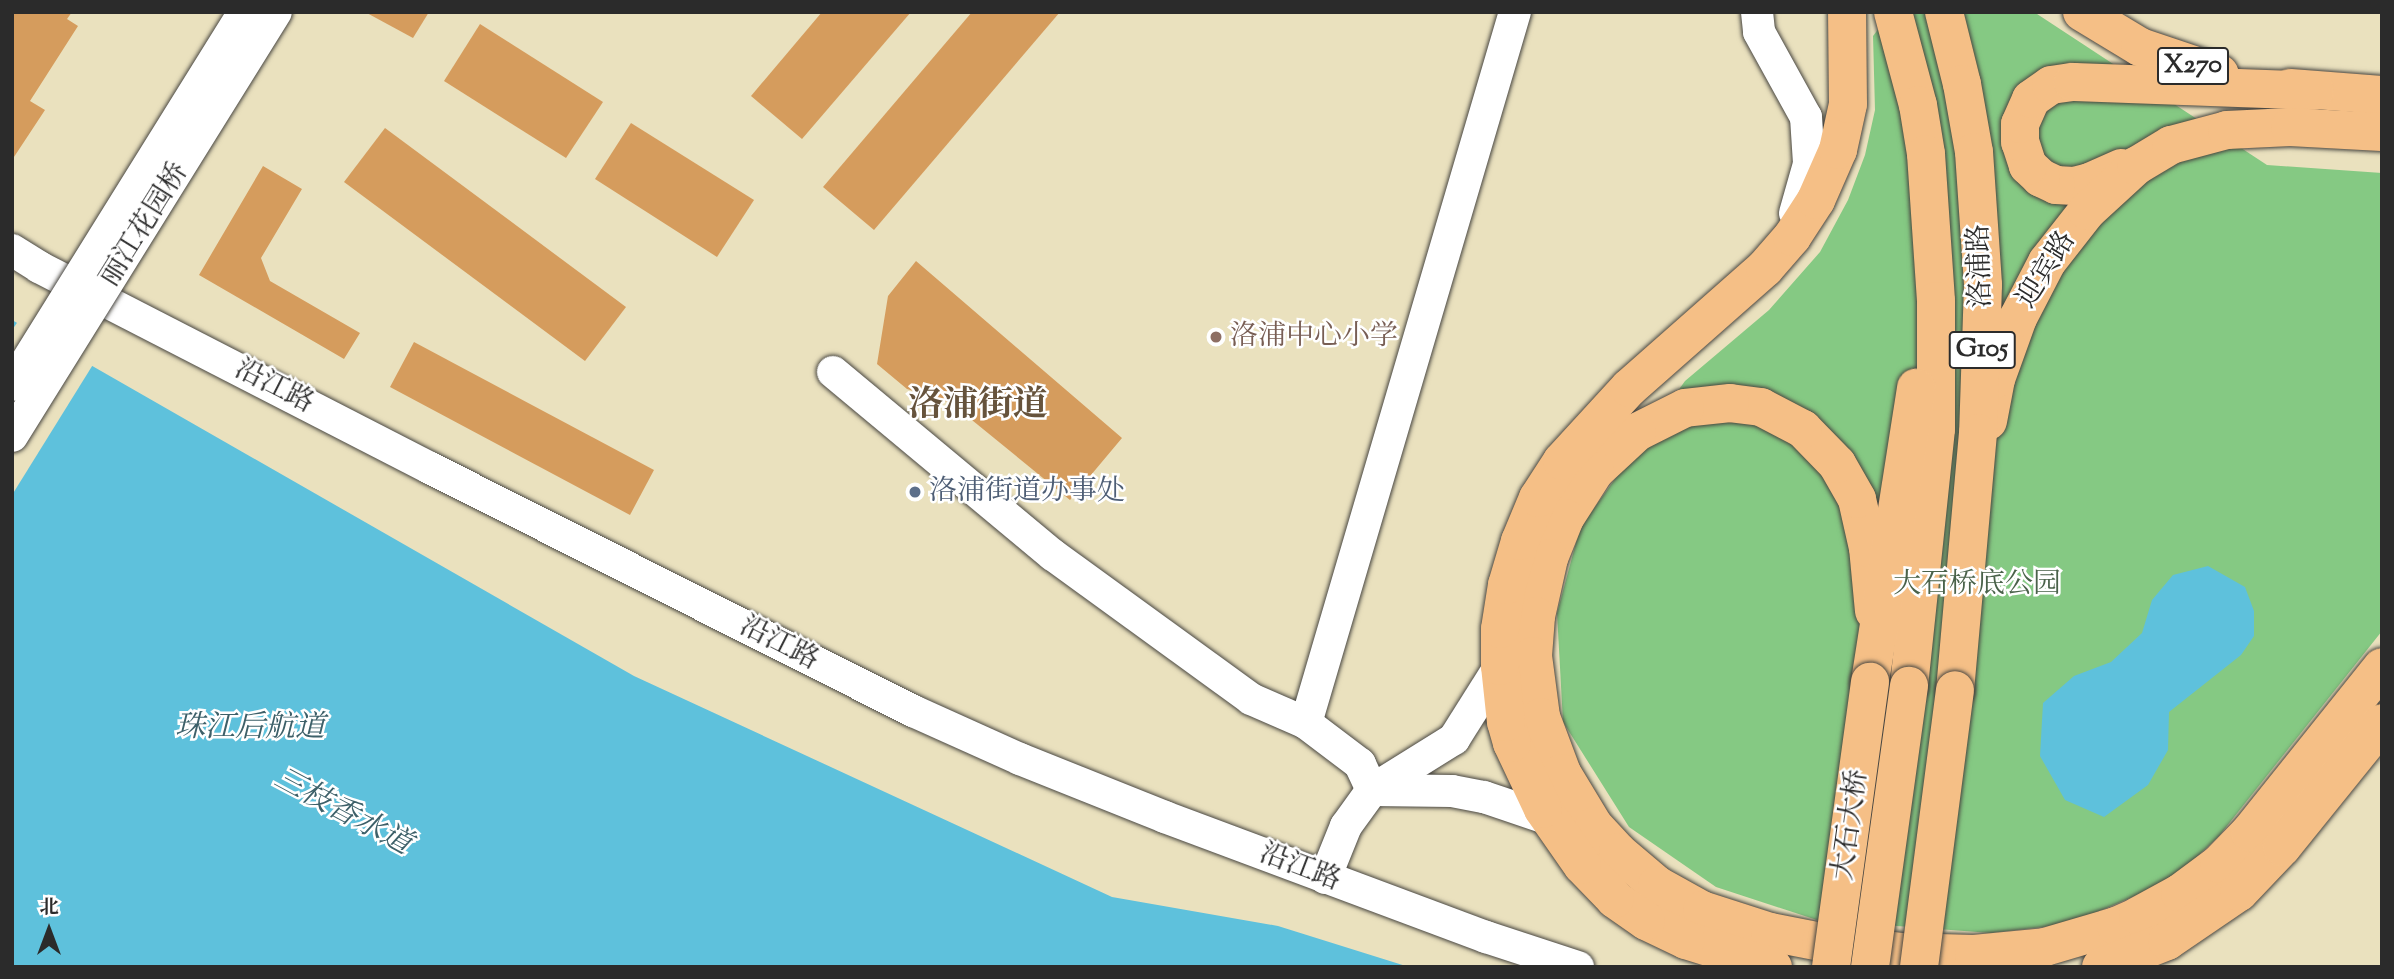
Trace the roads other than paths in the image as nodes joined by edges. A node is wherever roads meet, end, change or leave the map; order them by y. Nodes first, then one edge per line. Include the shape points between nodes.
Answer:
1 (244, 12) edge
2 (276, 12) edge
3 (1515, 12) edge
4 (1757, 12) edge
5 (1847, 12) edge
6 (1893, 12) edge
7 (1944, 12) edge
8 (2082, 12) edge
9 (2315, 91) junction
10 (2382, 96) edge
11 (2382, 132) edge
12 (2171, 145) junction
13 (1934, 237) junction
14 (12, 250) edge
15 (1779, 254) junction
16 (833, 372) dead end
17 (12, 385) edge
18 (12, 436) edge
19 (1500, 666) junction
20 (2382, 667) edge
21 (1870, 682) junction
22 (1909, 686) joint
23 (1955, 690) junction
24 (1306, 723) junction
25 (2382, 723) edge
26 (1372, 790) junction
27 (1549, 819) junction
28 (1325, 878) junction
29 (2122, 963) edge
30 (1578, 967) edge
31 (1773, 967) edge
32 (1831, 967) edge
33 (1870, 967) edge
34 (1919, 967) edge

1 - 17 street, 丽江花园桥, bridge
2 - 18 street, 丽江花园桥, bridge
3 - 24 street
4 - 15 street via 1759,32 1806,117 1809,163
5 - 15 main road via 1849,85 1838,150 1816,200
6 - 13 main road, 洛浦路 / G105 via 1918,105
7 - 23 main road, 洛浦路 / G105 via 1974,152 1983,285 1978,433
8 - 9 main road, X270 via 2109,31 2164,57 2266,85
9 - 10 main road, X270
9 - 12 main road via 2062,84 2043,89 2031,100 2019,133 2028,166 2048,182 2066,186 2090,182
11 - 12 main road, 迎宾路 / X270 via 2249,128 2205,134
12 - 23 main road, 迎宾路 / X270 via 2117,181 2073,226 2047,262 2018,318 1996,379 1983,445
13 - 21 main road, 洛浦路 / G105 via 1920,359
13 - 22 main road, 洛浦路 / G105 via 1936,429
14 - 28 street, 沿江路 via 429,468 913,711 1092,789
15 - 19 main road via 1609,407 1550,478 1512,563 1503,609
16 - 24 street via 1053,555 1251,699
19 - 26 street via 1454,739
19 - 27 main road via 1512,743
20 - 21 main road via 2234,849 2180,892 2127,921 2070,941 1997,953 1902,951 1797,939 1702,910 1657,885 1594,826 1562,773 1541,717 1534,636 1549,558 1585,484 1637,432 1685,408 1745,404 1774,412 1803,429 1837,464 1861,513 1874,590
21 - 32 main road, 大石大桥 / G105, bridge
22 - 33 main road, 大石大桥 / G105, bridge
23 - 34 main road, G105, bridge
24 - 26 street via 1360,764
25 - 29 main road via 2282,847 2239,892 2184,931
26 - 27 street via 1452,791
26 - 28 street via 1346,826
27 - 31 main road via 1597,882 1646,922 1686,940
28 - 30 street, 沿江路

